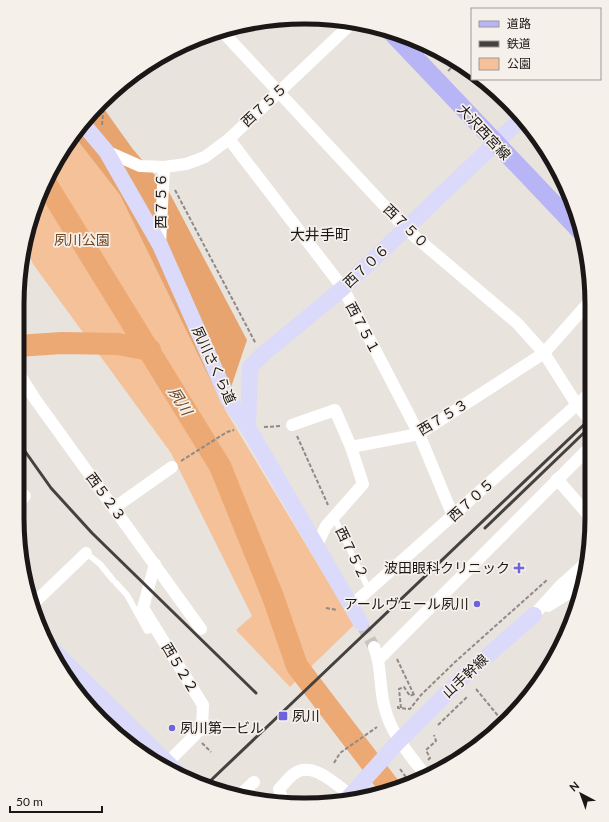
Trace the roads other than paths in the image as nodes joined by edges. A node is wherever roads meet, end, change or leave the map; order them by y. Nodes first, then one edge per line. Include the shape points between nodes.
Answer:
1 (348, 27) edge
2 (226, 36) edge
3 (399, 40) edge
4 (425, 51) edge
5 (416, 59) junction
6 (279, 91) junction
7 (517, 123) edge
8 (87, 128) edge
9 (229, 139) junction
10 (496, 144) junction
11 (106, 151) junction
12 (164, 168) junction
13 (573, 223) edge
14 (406, 229) junction
15 (160, 244) junction
16 (342, 288) junction
17 (585, 307) edge
18 (544, 353) junction
19 (24, 381) edge
20 (585, 398) edge
21 (577, 405) junction
22 (585, 414) edge
23 (292, 425) road end
24 (248, 428) junction
25 (419, 434) junction
26 (351, 447) junction
27 (585, 452) edge
28 (172, 468) road end
29 (557, 479) junction
30 (114, 508) junction
31 (585, 511) edge
32 (453, 516) junction
33 (334, 517) junction
34 (317, 545) junction
35 (86, 553) joint
36 (582, 561) edge
37 (155, 564) junction
38 (576, 586) edge
39 (369, 590) junction
40 (37, 600) edge
41 (351, 606) junction
42 (534, 615) junction
43 (361, 623) tunnel mouth
44 (156, 628) junction
45 (202, 629) dead end
46 (374, 647) tunnel mouth
47 (379, 659) junction
48 (70, 671) edge
49 (94, 700) edge
50 (400, 741) junction
51 (154, 754) edge
52 (167, 762) edge
53 (423, 772) edge
54 (254, 782) dead end
55 (244, 791) edge
56 (353, 793) edge
57 (281, 797) edge

1 - 6 street, 西７５５
2 - 6 street, 西７５０
3 - 5 main road, 大沢西宮線
4 - 5 lane
5 - 10 main road, 大沢西宮線
6 - 9 street, 西７５５
6 - 14 street, 西７５０
7 - 10 street, 西７０６
8 - 11 street, 夙川さくら道
9 - 12 street, 西７５５ via 205,157
9 - 16 street, 西７５１
10 - 13 main road, 大沢西宮線
10 - 14 street, 西７０６
11 - 12 street, 西７５６ via 140,166
11 - 15 street, 夙川さくら道
12 - 15 street, 西７５６
14 - 16 street, 西７０６
14 - 18 street, 西７５０ via 517,323
15 - 24 street, 夙川さくら道 via 228,399
16 - 24 street, 西７０６ via 250,367
16 - 25 street, 西７５１
17 - 18 street, 西７５３
18 - 21 street, 西７５０
18 - 25 street, 西７５３
19 - 30 street, 西５２３
20 - 21 street, 西７０５
21 - 22 street, 西７５０
21 - 32 street, 西７０５
23 - 26 street via 335,410
24 - 34 street, 夙川さくら道
25 - 26 street, 西７５３
25 - 32 street, 西７５１
26 - 33 street via 363,484
27 - 29 street
28 - 30 street
29 - 31 street
29 - 47 street
30 - 37 street, 西５２３
32 - 39 street, 西７０５
33 - 34 street via 326,526
33 - 39 lane, 西７５２
34 - 41 street, 夙川さくら道
35 - 40 street
35 - 44 lane via 100,564 127,596 147,631
36 - 42 street, 山手幹線
37 - 44 street, 西５２２ via 143,608
37 - 45 street, 西５２３
38 - 42 street, 山手幹線
39 - 41 street, 西７０５
41 - 43 street, 夙川さくら道
42 - 50 street, 山手幹線 via 464,676
44 - 52 street, 西５２２ via 203,705 202,728
46 - 47 street
47 - 50 street via 383,704 389,724
48 - 49 street
49 - 51 street
50 - 53 street
50 - 56 street, 山手幹線
54 - 55 street
56 - 57 street via 322,775 302,770 295,773 279,789

